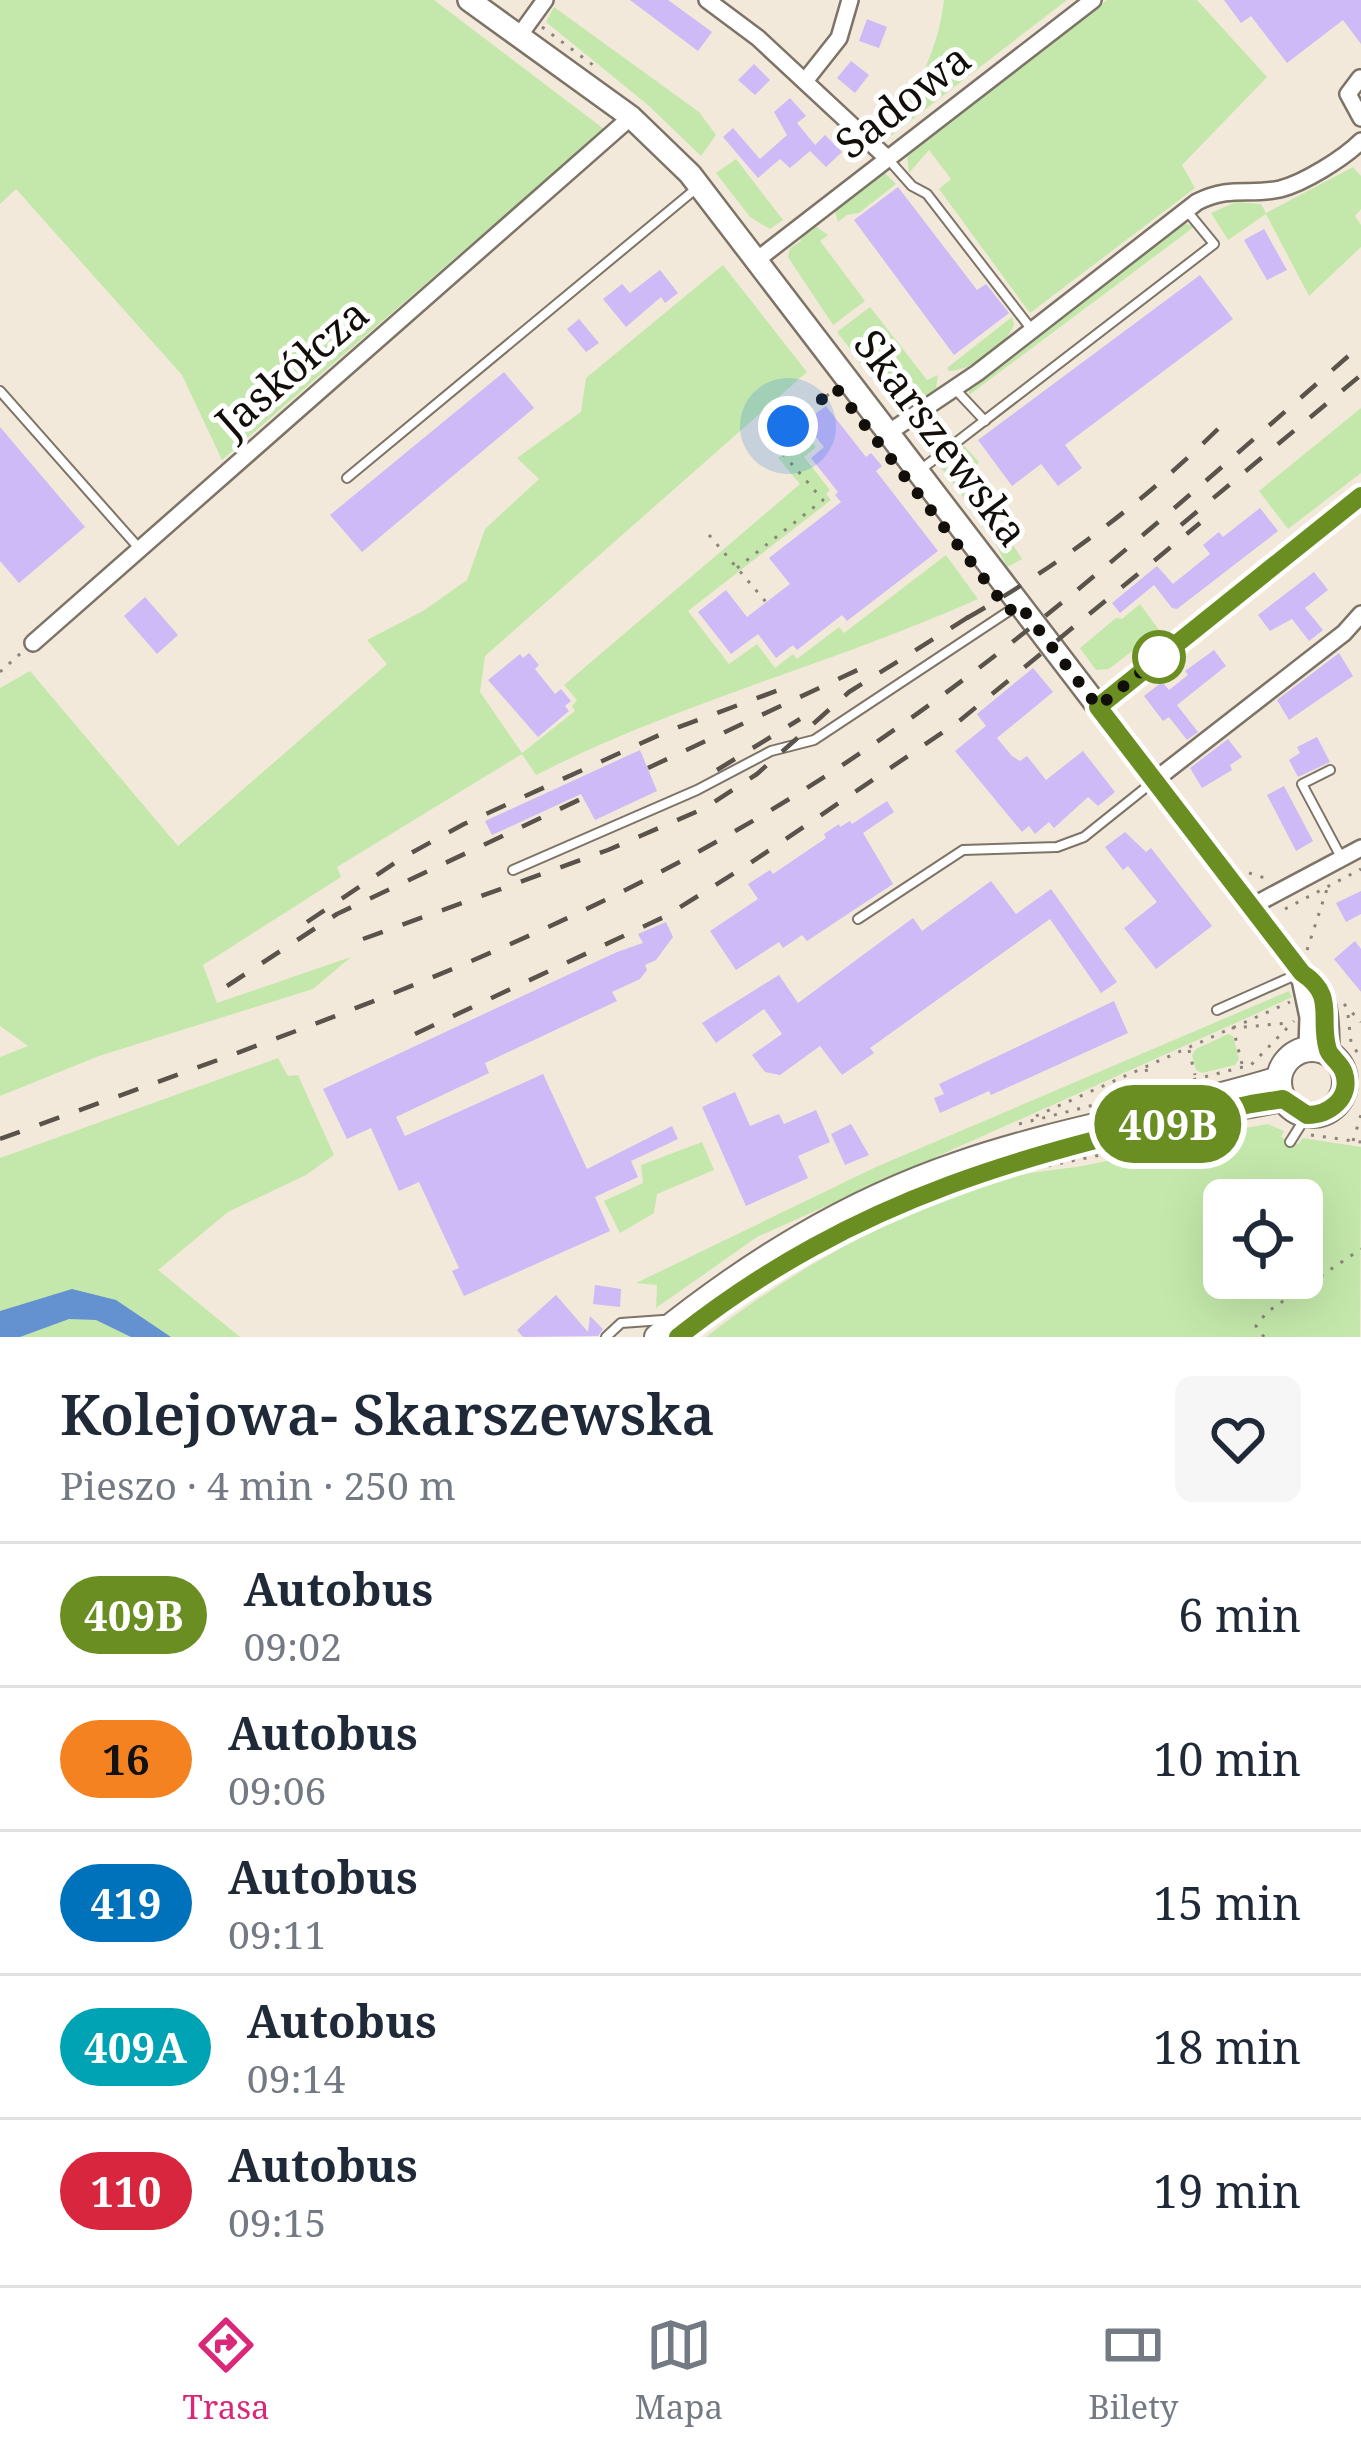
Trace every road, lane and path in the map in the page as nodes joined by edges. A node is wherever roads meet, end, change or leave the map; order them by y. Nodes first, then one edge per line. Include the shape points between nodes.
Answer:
1 (469, 0) edge
2 (545, 0) edge
3 (707, 0) edge
4 (850, 0) edge
5 (1094, 0) edge
6 (519, 36) junction
7 (1360, 78) edge
8 (805, 81) junction
9 (631, 117) junction
10 (1361, 118) edge
11 (1361, 141) edge
12 (887, 158) junction
13 (699, 186) junction
14 (1186, 211) junction
15 (758, 259) junction
16 (1034, 331) junction
17 (831, 380) dead end
18 (954, 388) junction
19 (0, 391) edge
20 (985, 421) junction
21 (888, 434) junction
22 (918, 472) junction
23 (347, 478) dead end
24 (1361, 496) edge
25 (710, 536) dead end
26 (140, 550) junction
27 (736, 568) junction
28 (766, 602) dead end
29 (1019, 604) junction
30 (1361, 614) edge
31 (33, 643) joint
32 (0, 672) edge
33 (1098, 707) junction
34 (1330, 770) dead end
35 (1155, 780) junction
36 (1361, 848) edge
37 (1342, 859) junction
38 (1361, 869) edge
39 (513, 870) dead end
40 (1328, 886) junction
41 (1252, 906) junction
42 (1285, 909) dead end
43 (858, 919) dead end
44 (1304, 962) junction
45 (1297, 999) dead end
46 (1217, 1010) dead end
47 (1348, 1011) dead end
48 (1290, 1022) dead end
49 (1349, 1022) dead end
50 (1361, 1022) edge
51 (1233, 1028) junction
52 (1189, 1048) junction
53 (1319, 1051) junction
54 (1361, 1059) edge
55 (1145, 1067) junction
56 (1242, 1067) dead end
57 (1196, 1078) dead end
58 (1281, 1089) junction
59 (1156, 1099) dead end
60 (1353, 1100) edge
61 (1023, 1122) dead end
62 (1301, 1124) junction
63 (1236, 1125) dead end
64 (1182, 1135) junction
65 (1353, 1141) junction
66 (1290, 1142) dead end
67 (1361, 1142) edge
68 (1361, 1249) edge
69 (687, 1329) edge
70 (606, 1337) edge
71 (657, 1337) edge
72 (1264, 1337) edge

1 - 6 main road, Skarszewska
2 - 6 street
3 - 8 street
4 - 8 street via 839,38
5 - 12 street, Sadowa
6 - 9 main road, Skarszewska
7 - 10 street via 1348,94
8 - 12 street
9 - 13 main road, Skarszewska
9 - 26 street, Jaskółcza
11 - 14 street via 1281,189 1218,192
12 - 15 street, Sadowa
12 - 16 lane via 927,194
13 - 15 main road, Skarszewska
13 - 23 lane
14 - 16 street
14 - 20 lane via 1214,244
15 - 21 main road, Skarszewska
16 - 18 street
17 - 27 path via 836,388 788,426 777,447 823,500
18 - 20 lane
18 - 21 street
19 - 26 lane
20 - 22 lane
21 - 22 main road, Skarszewska
22 - 29 main road, Skarszewska
24 - 33 street
25 - 27 path
26 - 31 street, Jaskółcza
27 - 28 path
29 - 33 main road, Skarszewska
29 - 39 lane via 814,740 771,751
30 - 35 street
31 - 32 path
33 - 35 main road, Skarszewska
34 - 37 lane via 1302,784
35 - 41 main road, Skarszewska
35 - 43 lane via 1084,837 1057,847 963,850
36 - 37 street
37 - 41 street
38 - 40 path
40 - 42 path
40 - 44 path
41 - 44 main road, Skarszewska
44 - 46 lane
44 - 53 main road, Skarszewska via 1324,999
45 - 51 path
47 - 50 path
48 - 51 path
49 - 54 path
51 - 52 path
51 - 56 path
52 - 55 path
52 - 57 path
53 - 58 main road via 1289,1058
53 - 60 main road via 1344,1071
55 - 59 path
55 - 61 path
58 - 62 main road
58 - 64 main road
58 - 69 main road via 1006,1149 913,1181 774,1252
60 - 62 main road
60 - 65 path
62 - 65 path
62 - 66 lane
63 - 64 path
64 - 69 path via 1008,1174 924,1203
64 - 69 main road via 1035,1155 909,1198 790,1258
65 - 67 path
68 - 72 path via 1267,1312 1256,1326
69 - 70 lane via 621,1323
69 - 71 main road

